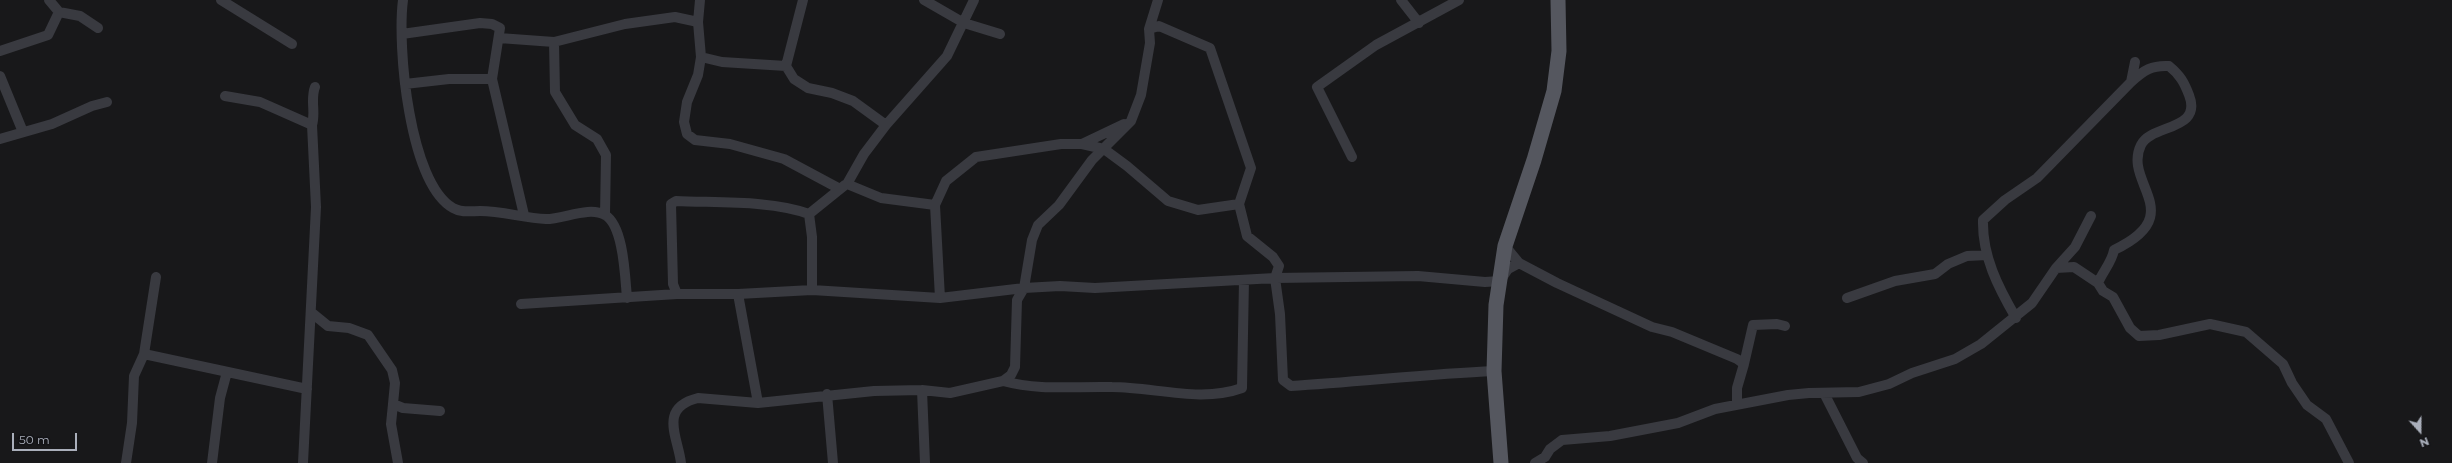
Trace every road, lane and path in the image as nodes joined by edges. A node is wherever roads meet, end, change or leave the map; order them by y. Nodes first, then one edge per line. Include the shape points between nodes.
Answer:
1 (49, 0) edge
2 (221, 0) edge
3 (403, 0) edge
4 (700, 0) edge
5 (803, 0) edge
6 (924, 0) edge
7 (974, 0) edge
8 (1158, 0) edge
9 (1401, 0) edge
10 (1459, 0) edge
11 (1558, 0) edge
12 (59, 12) junction
13 (698, 22) junction
14 (964, 23) junction
15 (1419, 23) junction
16 (98, 28) dead end
17 (1148, 29) junction
18 (402, 34) junction
19 (1000, 34) dead end
20 (498, 38) junction
21 (554, 42) junction
22 (292, 44) dead end
23 (0, 51) edge
24 (702, 58) junction
25 (2135, 62) dead end
26 (786, 66) junction
27 (0, 76) edge
28 (492, 79) junction
29 (2131, 82) junction
30 (405, 84) junction
31 (315, 87) dead end
32 (225, 96) dead end
33 (107, 102) dead end
34 (1131, 121) junction
35 (312, 125) junction
36 (886, 125) junction
37 (23, 132) junction
38 (0, 139) edge
39 (1082, 144) junction
40 (1104, 149) junction
41 (1352, 158) dead end
42 (844, 186) junction
43 (1239, 204) junction
44 (935, 205) junction
45 (809, 214) junction
46 (524, 215) junction
47 (605, 215) junction
48 (2091, 216) dead end
49 (1505, 246) junction
50 (1987, 255) junction
51 (1519, 263) junction
52 (2056, 268) junction
53 (156, 277) dead end
54 (1275, 278) junction
55 (1244, 280) junction
56 (1500, 281) junction
57 (2098, 283) junction
58 (1024, 288) junction
59 (812, 290) junction
60 (677, 294) junction
61 (738, 294) junction
62 (627, 298) junction
63 (940, 298) junction
64 (1847, 298) dead end
65 (521, 304) dead end
66 (312, 313) junction
67 (2016, 318) junction
68 (1785, 326) dead end
69 (144, 354) junction
70 (1744, 364) junction
71 (1494, 370) junction
72 (227, 372) junction
73 (1003, 381) junction
74 (308, 389) junction
75 (922, 390) junction
76 (1824, 393) junction
77 (828, 394) junction
78 (758, 403) junction
79 (393, 404) junction
80 (1737, 405) junction
81 (440, 411) dead end
82 (126, 463) edge
83 (212, 463) edge
84 (303, 463) edge
85 (398, 463) edge
86 (681, 463) edge
87 (833, 463) edge
88 (925, 463) edge
89 (1501, 463) edge
90 (1535, 463) edge
91 (1863, 463) edge
92 (2349, 463) edge

1 - 12 street
2 - 22 street
3 - 18 street
4 - 13 street
5 - 26 street
6 - 14 street
7 - 14 street
8 - 17 street
9 - 15 street
10 - 15 street
11 - 49 main road via 1559,51 1554,91
12 - 16 street via 80,16
12 - 23 street via 48,35
13 - 21 street via 675,17 625,24
13 - 24 street
14 - 19 street
14 - 36 street via 947,56
15 - 41 street via 1376,45 1317,87
17 - 34 street via 1150,43 1141,96
17 - 43 street via 1160,26 1210,48 1251,168
18 - 20 street via 480,23 500,28
18 - 30 street
20 - 21 street
20 - 28 street
21 - 47 street via 555,92 575,125 597,139 606,155
24 - 26 street via 722,62
24 - 42 street via 687,102 684,122 687,134 695,140 730,144 784,159
25 - 29 street
26 - 36 street via 794,79 808,88 853,101
27 - 37 street
28 - 30 street via 449,79
28 - 46 street
29 - 50 street via 2038,178 2005,200 1983,220 1983,241
29 - 57 street via 2144,70 2156,66 2169,66 2182,76 2192,109 2186,120 2147,137 2140,146 2140,175 2150,198 2151,213 2139,235 2114,250 2112,260 2104,268
30 - 46 street via 420,156 433,184 444,199 454,208 467,212
31 - 35 street via 312,95 315,114
32 - 35 street via 260,102
33 - 37 street via 52,124
34 - 39 street
34 - 40 street
35 - 66 street via 316,207
36 - 42 street
37 - 38 street
39 - 40 street
39 - 44 street via 1061,144 976,157 946,181
40 - 43 street via 1168,202 1198,210
40 - 58 street via 1092,160 1059,205 1038,225 1032,240
42 - 44 street via 881,198
42 - 45 street
43 - 54 street via 1247,236 1273,257 1279,266
44 - 63 street
45 - 59 street via 812,237
45 - 60 street via 796,209 771,206 676,202 671,204 673,284
46 - 47 street via 546,219 593,212
47 - 62 street via 616,227
48 - 52 street via 2075,247
49 - 51 street
49 - 56 main road
50 - 64 street via 1967,256 1948,264 1935,274 1895,281
50 - 67 street via 2002,295
51 - 56 street via 1508,269
51 - 70 street via 1573,291
52 - 57 street via 2074,267
52 - 67 street via 2032,303
53 - 69 street
54 - 55 street
54 - 56 street via 1418,276
54 - 71 street via 1280,314 1283,380 1286,384 1291,386 1389,380 1415,374
55 - 58 street via 1095,288
55 - 73 street via 1242,388 1229,393 1205,394 1112,386 1051,389 1023,387
56 - 71 main road via 1496,305
57 - 92 street via 2103,291 2113,297 2130,328 2139,336 2159,335 2210,324 2246,332 2283,364 2307,405 2326,419
58 - 63 street
58 - 73 street via 1017,300 1015,367 1011,375
59 - 61 street
59 - 63 street
60 - 61 street
60 - 62 street
61 - 78 street
62 - 65 street
66 - 74 street
66 - 79 street via 328,326 349,328 368,335 392,370 395,383
67 - 76 street via 1955,360 1912,373 1876,388 1847,393
68 - 70 street via 1753,325
69 - 72 street
69 - 82 street via 134,376 132,423
70 - 80 street via 1737,388
71 - 89 main road
72 - 74 street
72 - 83 street via 220,398
73 - 75 street via 950,393
74 - 84 street
75 - 77 street
75 - 88 street
76 - 80 street via 1795,394
76 - 91 street via 1857,458
77 - 78 street
77 - 87 street
78 - 86 street via 698,398 689,400 681,406 675,418 673,433
79 - 81 street via 403,408
79 - 85 street via 391,424
80 - 90 street via 1715,409 1678,423 1610,436 1562,440

